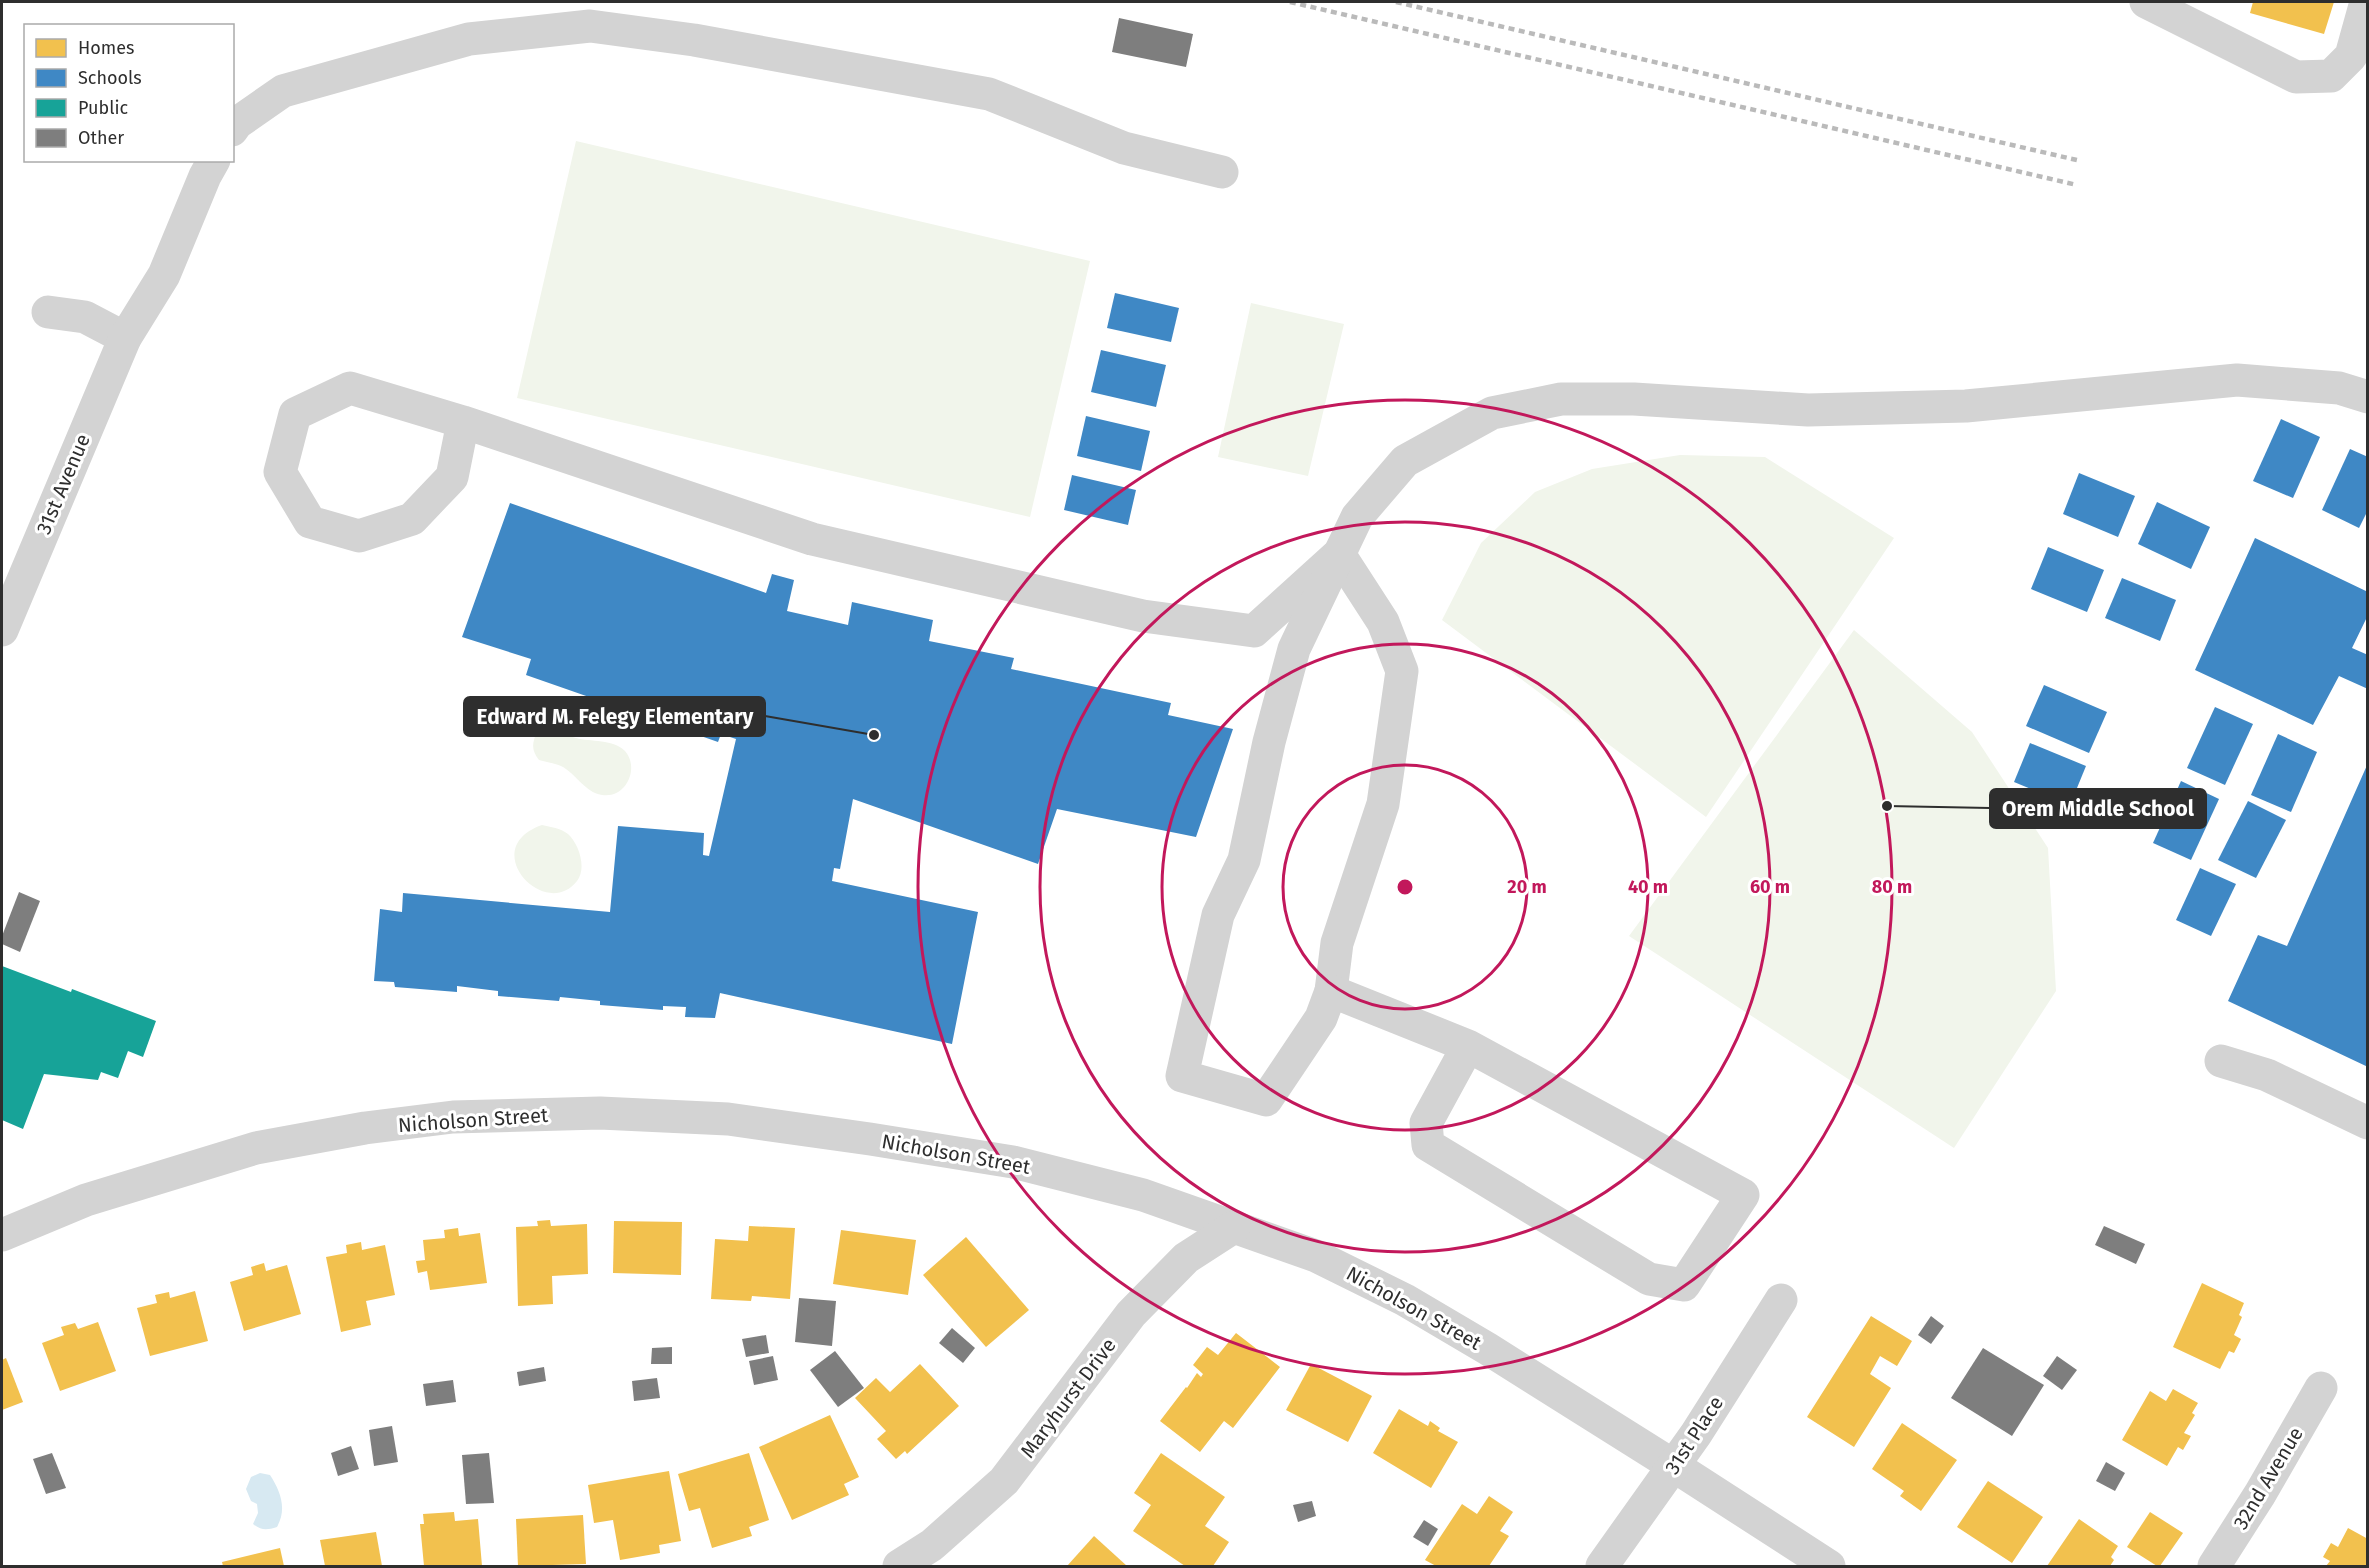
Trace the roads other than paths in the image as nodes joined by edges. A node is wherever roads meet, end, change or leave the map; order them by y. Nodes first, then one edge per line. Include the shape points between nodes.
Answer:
1 (2146, 2) edge
2 (2366, 2) edge
3 (234, 127) edge
4 (213, 162) edge
5 (1222, 172) dead end
6 (48, 312) dead end
7 (125, 338) junction
8 (2367, 397) edge
9 (463, 422) junction
10 (1339, 554) junction
11 (2, 630) edge
12 (1330, 992) junction
13 (1468, 1046) junction
14 (2221, 1061) dead end
15 (2367, 1123) edge
16 (1234, 1227) junction
17 (2, 1235) edge
18 (1781, 1300) dead end
19 (2321, 1388) dead end
20 (1674, 1466) junction
21 (899, 1566) edge
22 (1602, 1566) edge
23 (1829, 1566) edge
24 (2214, 1566) edge

1 - 2 street via 2296,77 2331,76 2351,56
3 - 5 street via 283,91 470,39 590,26 694,40 989,94 1124,148
4 - 7 street, 31st Avenue via 164,275
6 - 7 street via 85,316
7 - 11 street, 31st Avenue
8 - 10 street via 2338,388 2237,380 1966,406 1898,408 1808,410 1634,399 1561,399 1492,413 1405,461 1357,517
9 - 9 street via 350,388 295,414 280,472 310,522 359,536 412,519 452,477
9 - 10 street via 812,539 1143,616 1254,631
10 - 12 street via 1383,622 1402,671 1383,804 1337,943
10 - 12 street via 1294,650 1269,742 1244,860 1218,915 1182,1076 1266,1100 1321,1018
12 - 13 street
13 - 13 street via 1425,1123 1428,1145 1650,1279 1684,1285 1743,1195
14 - 15 street via 2267,1075
16 - 17 street, Nicholson Street via 1123,1188 1013,1162 728,1119 600,1113 453,1117 256,1148 86,1200
16 - 20 street, Nicholson Street via 1316,1256 1405,1300
16 - 21 street, Maryhurst Drive via 1186,1258 1131,1314 1004,1481 932,1545
18 - 20 street, 31st Place
19 - 24 street, 32nd Avenue
20 - 22 street, 31st Place
20 - 23 street, Nicholson Street

